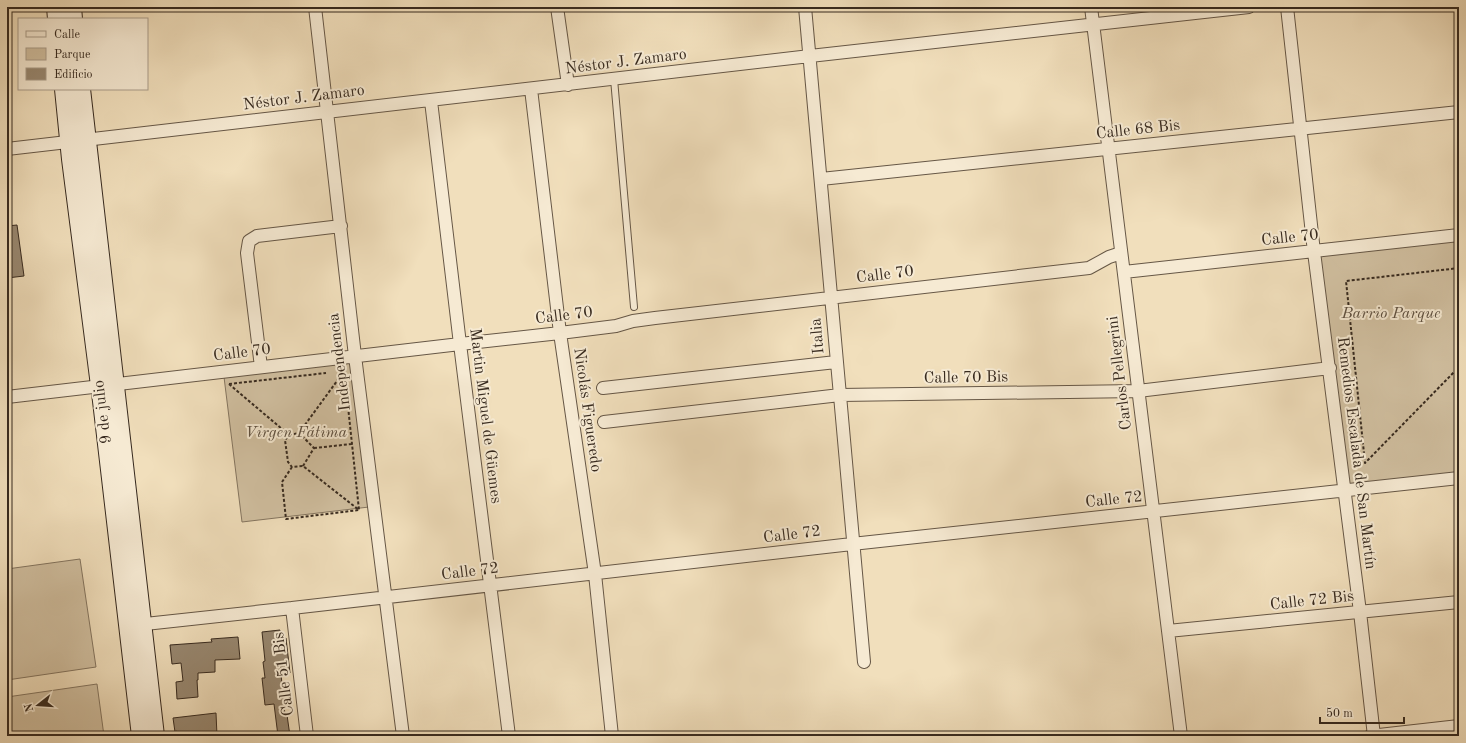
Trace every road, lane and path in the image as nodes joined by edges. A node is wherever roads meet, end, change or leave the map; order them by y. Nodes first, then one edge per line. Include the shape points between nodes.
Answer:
1 (56, 7) edge
2 (72, 7) edge
3 (315, 7) edge
4 (557, 7) edge
5 (805, 7) edge
6 (1091, 7) edge
7 (1249, 7) edge
8 (1287, 7) edge
9 (57, 18) edge
10 (73, 18) edge
11 (1093, 24) junction
12 (810, 56) junction
13 (614, 79) junction
14 (568, 85) junction
15 (531, 89) junction
16 (64, 90) edge
17 (81, 90) edge
18 (431, 100) junction
19 (326, 112) junction
20 (1459, 112) edge
21 (1300, 128) junction
22 (78, 141) junction
23 (7, 149) edge
24 (1109, 149) junction
25 (821, 179) junction
26 (341, 226) junction
27 (1459, 235) edge
28 (1314, 252) junction
29 (1121, 253) junction
30 (1459, 268) edge
31 (1124, 272) junction
32 (831, 298) junction
33 (634, 307) dead end
34 (560, 333) junction
35 (460, 344) junction
36 (355, 356) junction
37 (836, 362) junction
38 (261, 367) junction
39 (1459, 367) edge
40 (1330, 368) junction
41 (345, 370) junction
42 (337, 371) dead end
43 (329, 372) dead end
44 (345, 378) dead end
45 (107, 385) junction
46 (602, 388) dead end
47 (1138, 391) junction
48 (347, 392) dead end
49 (840, 395) junction
50 (7, 397) edge
51 (604, 422) dead end
52 (299, 433) junction
53 (289, 435) junction
54 (352, 444) junction
55 (314, 448) junction
56 (303, 466) junction
57 (292, 467) junction
58 (1459, 478) edge
59 (1345, 491) junction
60 (359, 510) junction
61 (1153, 512) junction
62 (852, 544) junction
63 (595, 574) junction
64 (491, 586) junction
65 (386, 598) junction
66 (1459, 602) edge
67 (292, 608) junction
68 (1360, 612) junction
69 (135, 625) junction
70 (1168, 631) junction
71 (864, 662) dead end
72 (1459, 726) edge
73 (141, 736) edge
74 (155, 736) edge
75 (307, 736) edge
76 (403, 736) edge
77 (509, 736) edge
78 (612, 736) edge
79 (1181, 736) edge
80 (1370, 736) edge
81 (1374, 736) edge

1 - 9 main road
2 - 10 main road
3 - 19 street, Independencia
4 - 14 street
5 - 12 street, Italia
6 - 11 street, Carlos Pellegrini
7 - 11 street, Néstor J. Zamaro
8 - 21 street, Remedios Escalada de San Martín
11 - 12 street, Néstor J. Zamaro
11 - 24 street, Carlos Pellegrini
12 - 13 street, Néstor J. Zamaro
12 - 25 street, Italia
13 - 14 street, Néstor J. Zamaro
13 - 33 lane
14 - 15 street, Néstor J. Zamaro
15 - 18 street, Néstor J. Zamaro
15 - 34 street, Nicolás Figueredo
16 - 22 main road, 9 de julio
17 - 22 main road, 9 de julio
18 - 19 street, Néstor J. Zamaro
18 - 35 street, Martin Miguel de Güemes
19 - 22 street, Néstor J. Zamaro
19 - 26 street, Independencia
20 - 21 street, Calle 68 Bis
21 - 24 street, Calle 68 Bis
21 - 28 street, Remedios Escalada de San Martín
22 - 23 street, Néstor J. Zamaro
22 - 45 main road, 9 de julio
24 - 25 street, Calle 68 Bis
24 - 29 street, Carlos Pellegrini
25 - 32 street, Italia
26 - 36 street, Independencia
26 - 38 street via 257,236 248,241 247,253
27 - 28 street, Calle 70
28 - 31 street, Calle 70
28 - 40 street, Remedios Escalada de San Martín
29 - 31 street, Carlos Pellegrini
29 - 32 street, Calle 70 via 1089,268
30 - 39 path via 1346,281 1365,463
31 - 47 street, Carlos Pellegrini
32 - 34 street, Calle 70 via 655,318
32 - 37 street, Italia
34 - 35 street, Calle 70
34 - 63 street, Nicolás Figueredo
35 - 36 street, Calle 70
35 - 64 street, Martin Miguel de Güemes
36 - 38 street, Calle 70
36 - 65 street, Independencia
37 - 46 street
37 - 49 street, Italia
38 - 45 street, Calle 70
40 - 47 street, Calle 70 Bis
40 - 59 street, Remedios Escalada de San Martín
41 - 42 path
41 - 44 path
41 - 52 path
43 - 53 path via 229,384
45 - 50 street, Calle 70
45 - 69 main road, 9 de julio
47 - 49 street, Calle 70 Bis
47 - 61 street, Carlos Pellegrini
48 - 54 path
49 - 51 street, Calle 70 Bis
49 - 62 street, Italia
52 - 53 path
52 - 55 path
53 - 57 path via 285,440 288,462
54 - 55 path
54 - 60 path
55 - 56 path
56 - 57 path
56 - 60 path
57 - 60 path via 282,482 286,519
58 - 59 street, Calle 72
59 - 61 street, Calle 72
59 - 68 street, Remedios Escalada de San Martín
61 - 62 street, Calle 72
61 - 70 street, Carlos Pellegrini
62 - 63 street, Calle 72
62 - 71 street, Italia
63 - 64 street, Calle 72
63 - 78 street, Nicolás Figueredo
64 - 65 street, Calle 72
64 - 77 street, Martin Miguel de Güemes
65 - 67 street, Calle 72
65 - 76 street, Independencia
66 - 68 street, Calle 72 Bis
67 - 69 street, Calle 72
67 - 75 street, Calle 51 Bis
68 - 70 street, Calle 72 Bis
68 - 81 street, Remedios Escalada de San Martín
69 - 73 main road, 9 de julio
69 - 74 main road, 9 de julio
70 - 79 street, Carlos Pellegrini
72 - 81 street
80 - 81 street

